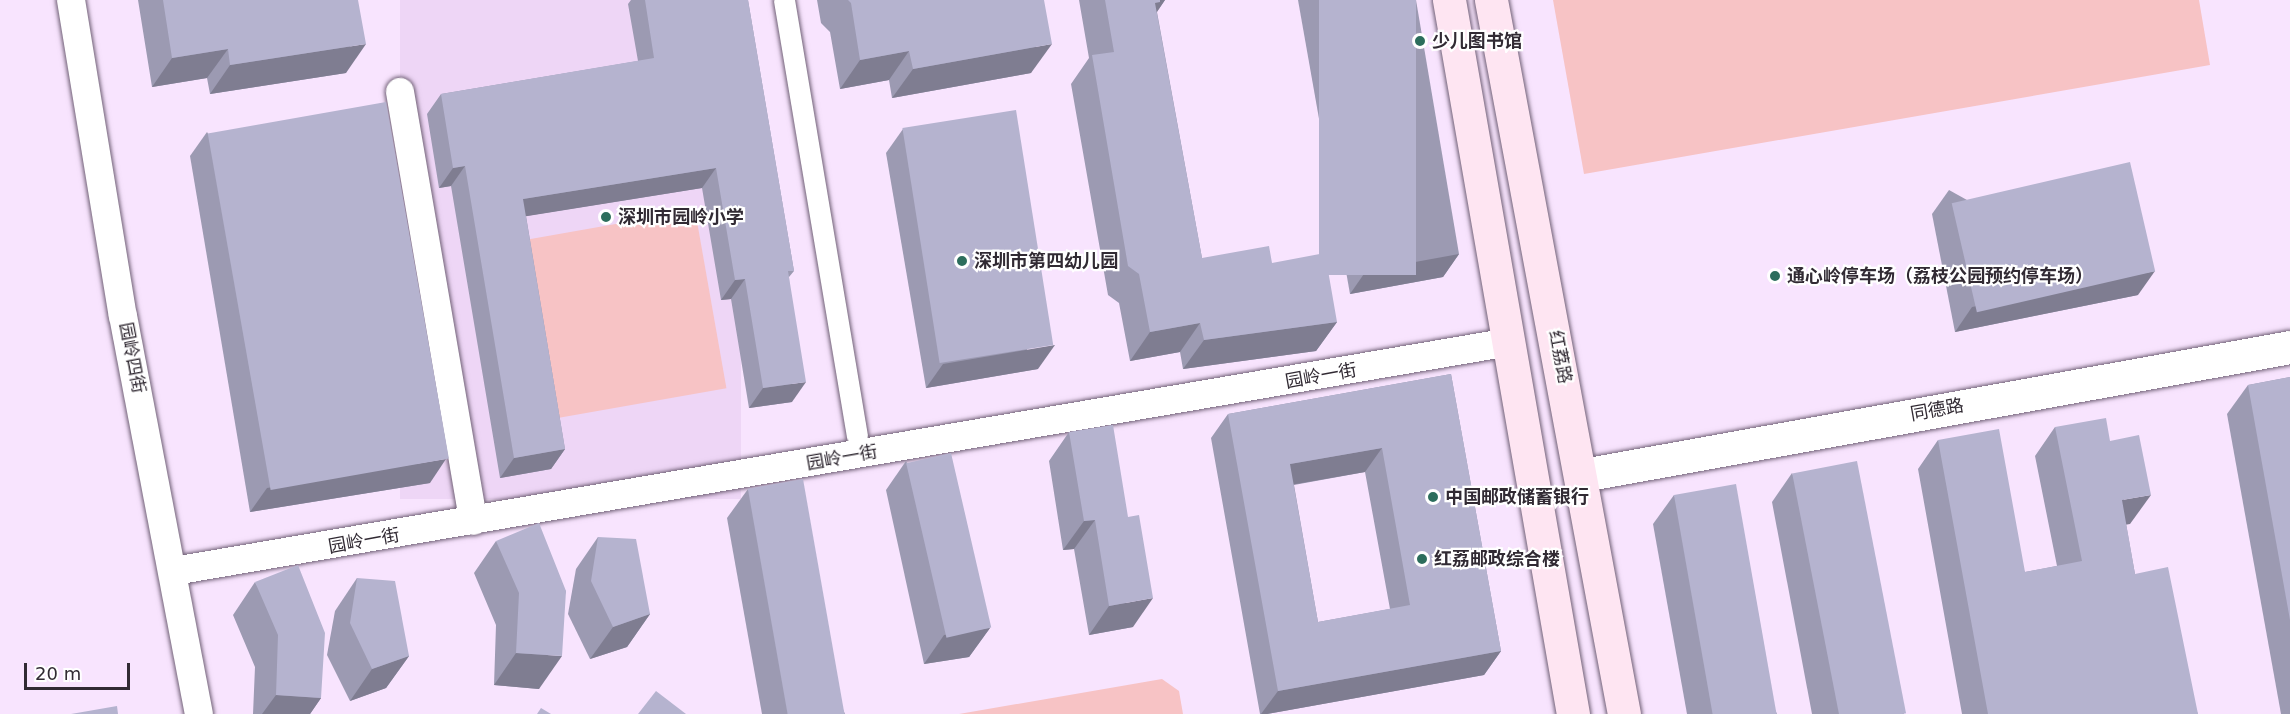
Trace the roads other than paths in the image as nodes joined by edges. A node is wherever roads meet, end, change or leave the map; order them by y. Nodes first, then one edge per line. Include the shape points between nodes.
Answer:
1 (71, 0) edge
2 (784, 0) edge
3 (1449, 0) edge
4 (1491, 0) edge
5 (400, 92) dead end
6 (1510, 342) junction
7 (2290, 347) edge
8 (857, 436) dead end
9 (1584, 475) junction
10 (473, 521) junction
11 (174, 571) junction
12 (199, 714) edge
13 (1573, 714) edge
14 (1624, 714) edge

1 - 11 street, 园岭四街 via 123,316
2 - 8 street
3 - 6 main road
4 - 9 main road, 红荔路
5 - 10 street
6 - 10 street, 园岭一街
6 - 13 main road
7 - 9 street, 同德路
9 - 14 main road, 红荔路
10 - 11 street, 园岭一街
11 - 12 street, 园岭四街

